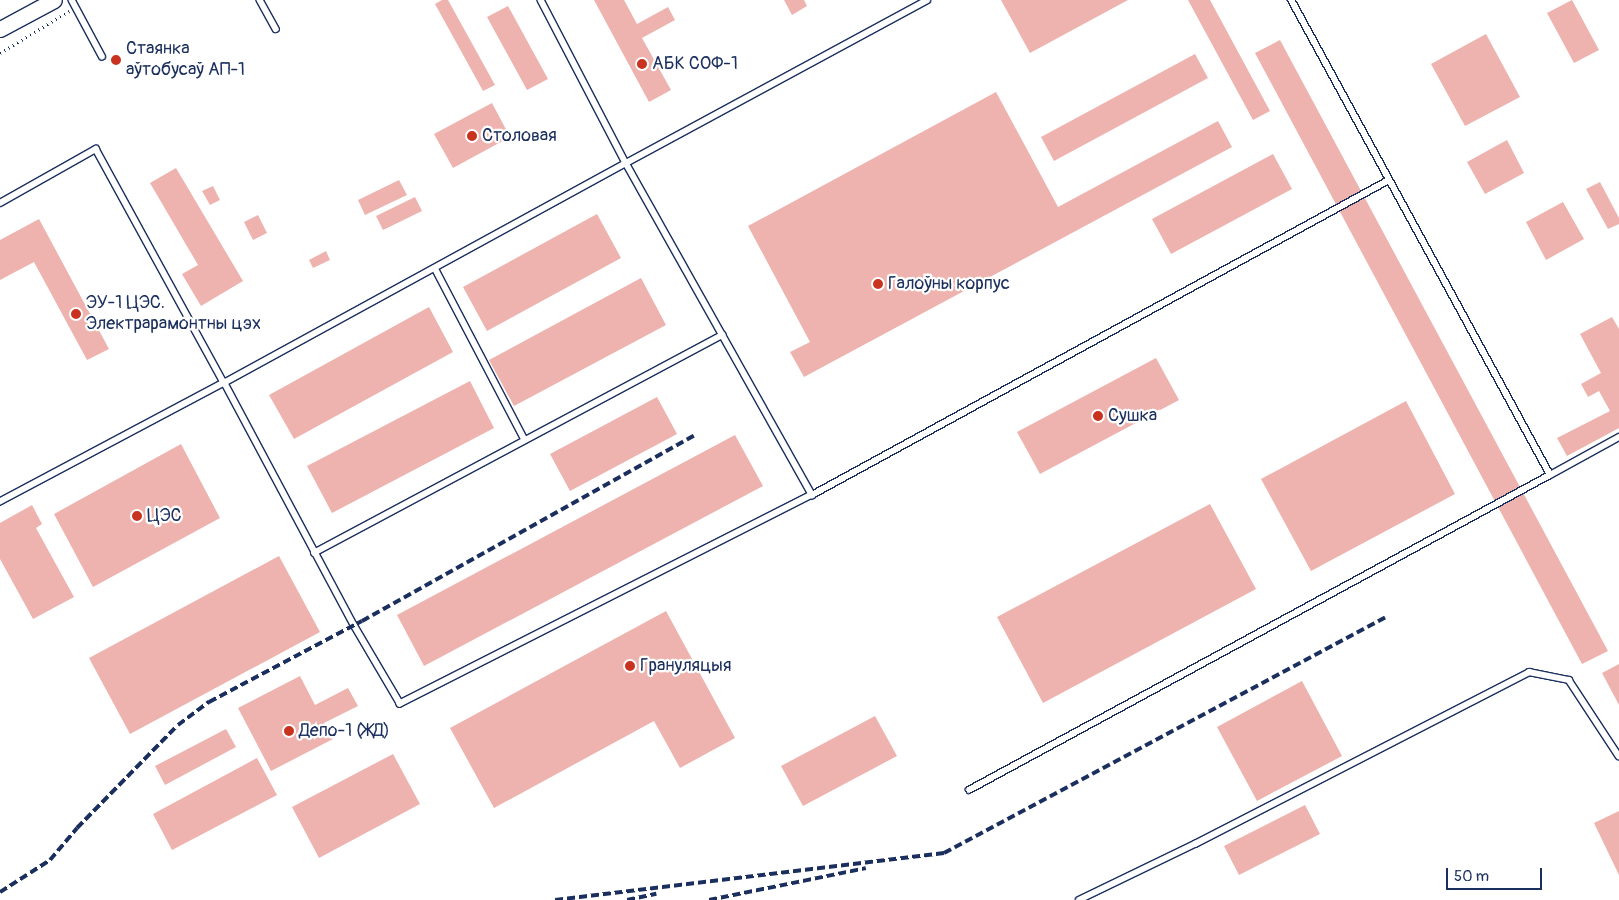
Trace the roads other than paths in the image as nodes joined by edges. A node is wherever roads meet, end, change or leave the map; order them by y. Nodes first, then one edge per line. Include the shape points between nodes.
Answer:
1 (54, 0) edge
2 (72, 0) edge
3 (260, 0) edge
4 (542, 0) edge
5 (927, 0) edge
6 (1291, 0) edge
7 (0, 28) edge
8 (276, 30) dead end
9 (102, 56) dead end
10 (626, 163) junction
11 (1389, 180) junction
12 (0, 203) edge
13 (435, 268) junction
14 (722, 335) junction
15 (224, 383) junction
16 (1619, 439) edge
17 (525, 440) junction
18 (1550, 475) junction
19 (812, 495) junction
20 (0, 502) edge
21 (314, 553) junction
22 (1619, 756) edge
23 (969, 790) dead end
24 (1079, 900) edge

1 - 7 main road
2 - 9 lane
3 - 8 lane
4 - 10 lane
5 - 10 lane
6 - 11 lane
10 - 13 lane
10 - 14 lane
11 - 18 lane
11 - 19 lane
12 - 15 lane via 96,149
13 - 15 lane
13 - 17 lane
14 - 17 lane
14 - 19 lane
15 - 20 lane
15 - 21 lane
16 - 18 lane
17 - 21 lane
18 - 23 lane
19 - 21 lane via 400,704
22 - 24 lane via 1569,680 1529,672

